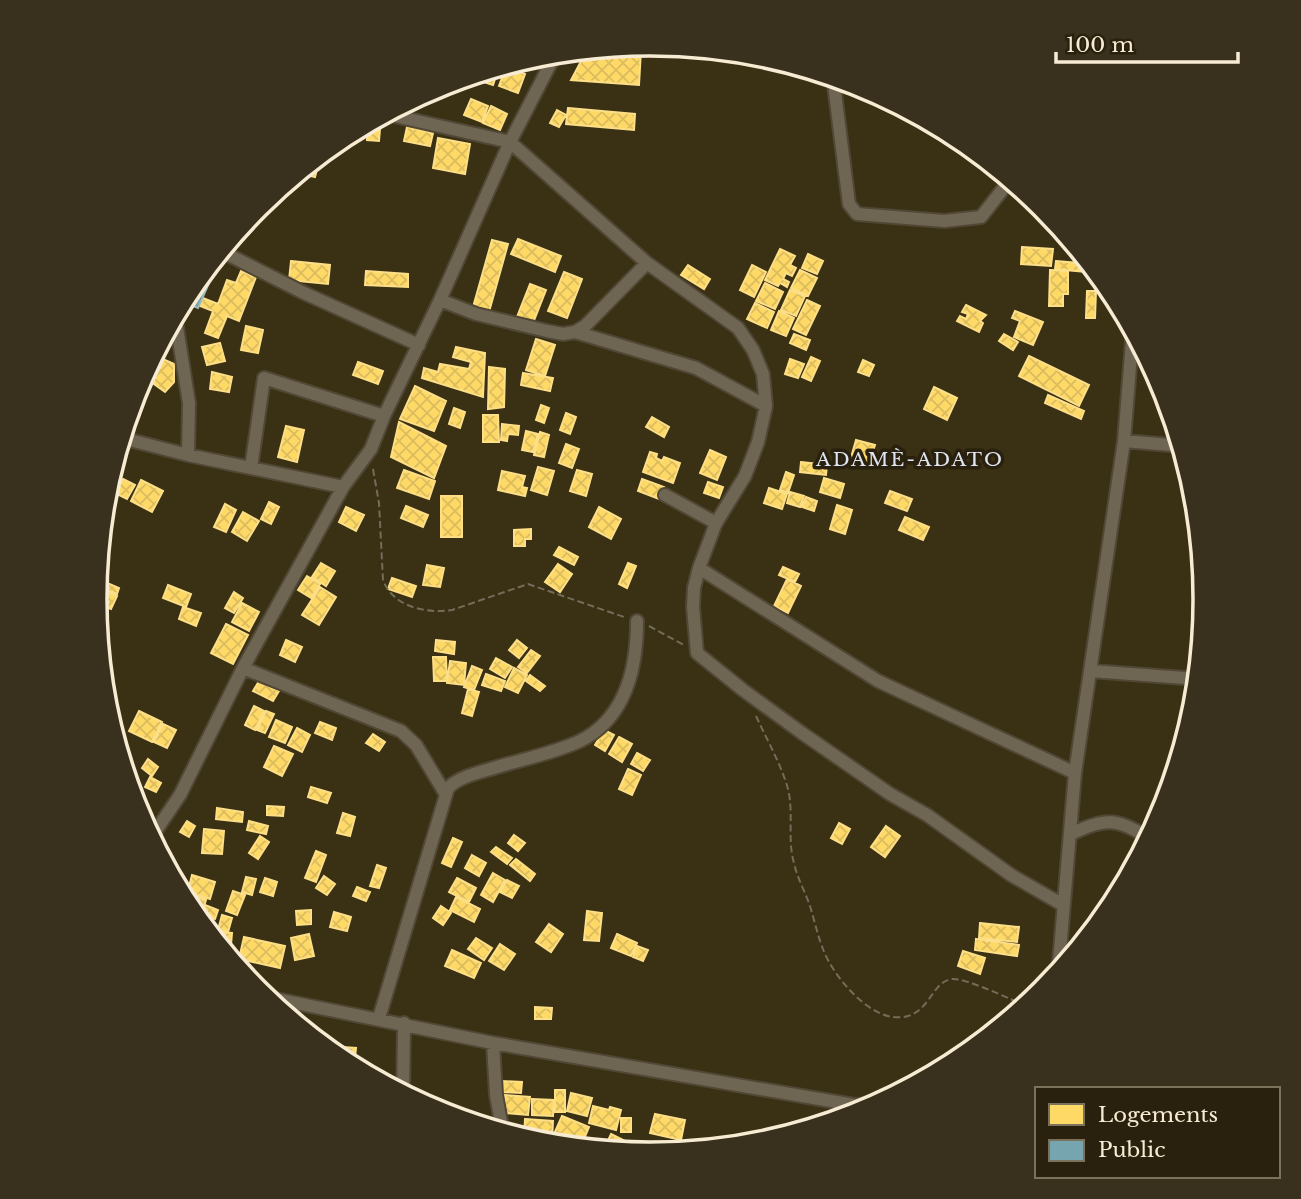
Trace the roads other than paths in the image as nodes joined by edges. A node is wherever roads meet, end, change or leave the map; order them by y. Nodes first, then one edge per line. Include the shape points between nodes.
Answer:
1 (550, 65) edge
2 (834, 88) edge
3 (400, 117) edge
4 (510, 142) junction
5 (1005, 187) edge
6 (230, 256) edge
7 (647, 263) junction
8 (440, 300) junction
9 (178, 332) edge
10 (575, 332) junction
11 (419, 345) junction
12 (1132, 347) edge
13 (766, 406) junction
14 (384, 416) junction
15 (131, 440) edge
16 (1124, 441) junction
17 (1171, 445) edge
18 (188, 455) junction
19 (251, 468) junction
20 (342, 487) junction
21 (665, 495) dead end
22 (716, 523) junction
23 (699, 568) junction
24 (637, 621) road end
25 (243, 668) junction
26 (1091, 671) junction
27 (1188, 678) edge
28 (1075, 773) junction
29 (445, 793) junction
30 (158, 828) edge
31 (1071, 834) junction
32 (1141, 834) edge
33 (1063, 905) junction
34 (1059, 958) edge
35 (284, 1000) edge
36 (379, 1018) junction
37 (404, 1023) junction
38 (494, 1043) junction
39 (403, 1083) edge
40 (842, 1108) edge
41 (501, 1121) edge

1 - 4 street
2 - 5 street via 849,204 857,214 944,220 981,217
3 - 4 street
4 - 7 street
4 - 8 street
6 - 11 street
7 - 10 street
7 - 13 street via 738,328 763,374
8 - 10 street via 512,323 563,334
8 - 11 street
9 - 18 street via 190,404
10 - 13 street via 696,368
11 - 14 street
12 - 16 street
13 - 22 street via 745,476
14 - 19 street via 264,378
14 - 20 street via 371,449
15 - 18 street
16 - 17 street
16 - 26 street
18 - 19 street
19 - 20 street
20 - 25 street
21 - 22 street
22 - 23 street
23 - 28 street via 878,681
23 - 33 street via 693,607 697,653 890,794
24 - 29 street via 637,652 630,682 617,708 600,727 580,741 475,774
25 - 29 street via 401,731 416,745
25 - 30 street via 180,795
26 - 27 street
26 - 28 street
28 - 31 street
29 - 36 street
31 - 32 street via 1095,822 1110,822
31 - 33 street
33 - 34 street
35 - 36 street
36 - 37 street
37 - 38 street
37 - 39 street
38 - 40 street
38 - 41 street

